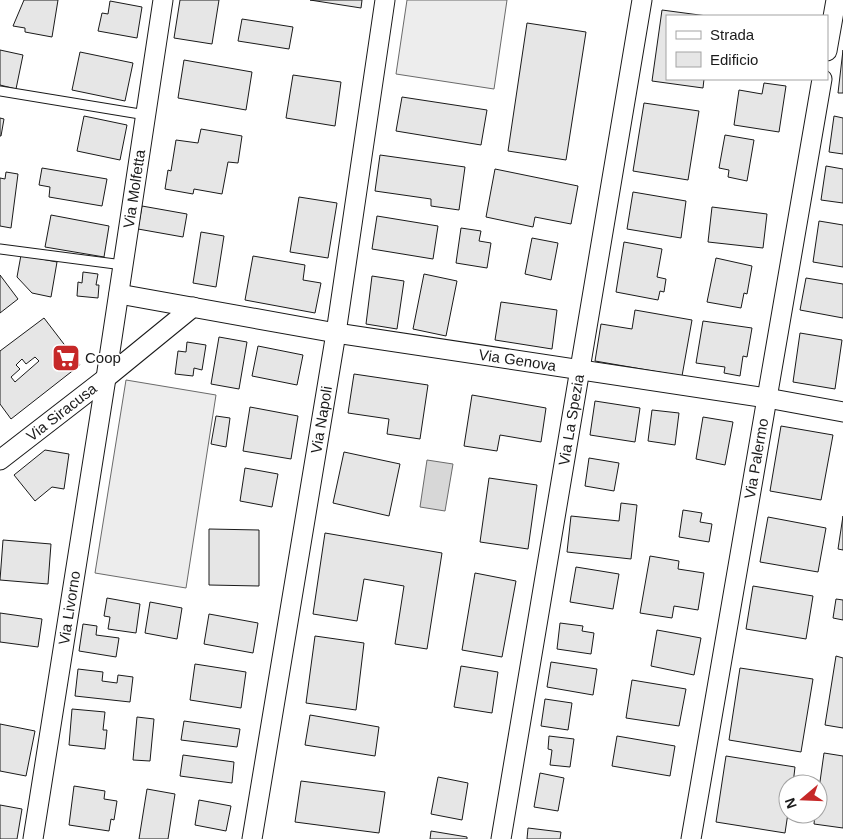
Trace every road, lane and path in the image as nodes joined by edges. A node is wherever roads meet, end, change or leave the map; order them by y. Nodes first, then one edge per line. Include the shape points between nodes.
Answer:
1 (163, 0) edge
2 (385, 0) edge
3 (642, 0) edge
4 (834, 1) edge
5 (828, 44) edge
6 (822, 80) edge
7 (0, 91) edge
8 (146, 115) junction
9 (0, 249) edge
10 (123, 265) junction
11 (119, 294) junction
12 (193, 307) junction
13 (336, 333) junction
14 (580, 370) junction
15 (106, 378) junction
16 (767, 398) junction
17 (843, 412) edge
18 (3, 451) edge
19 (33, 839) edge
20 (252, 839) edge
21 (501, 839) edge
22 (691, 839) edge

1 - 8 street, Via Molfetta
2 - 13 street, Via Napoli
3 - 14 street, Via La Spezia
4 - 5 street
6 - 16 street, Via Palermo
7 - 8 lane
8 - 10 street, Via Molfetta
9 - 10 lane
10 - 11 street, Via Molfetta
11 - 12 street, Via Genova
11 - 15 street, Via Molfetta
12 - 13 street, Via Genova
12 - 15 street, Via Siracusa
13 - 14 street, Via Genova
13 - 20 street, Via Napoli
14 - 16 street, Via Genova
14 - 21 street, Via La Spezia
15 - 18 street, Via Siracusa
15 - 19 street, Via Livorno
16 - 17 street, Via Genova
16 - 22 street, Via Palermo

